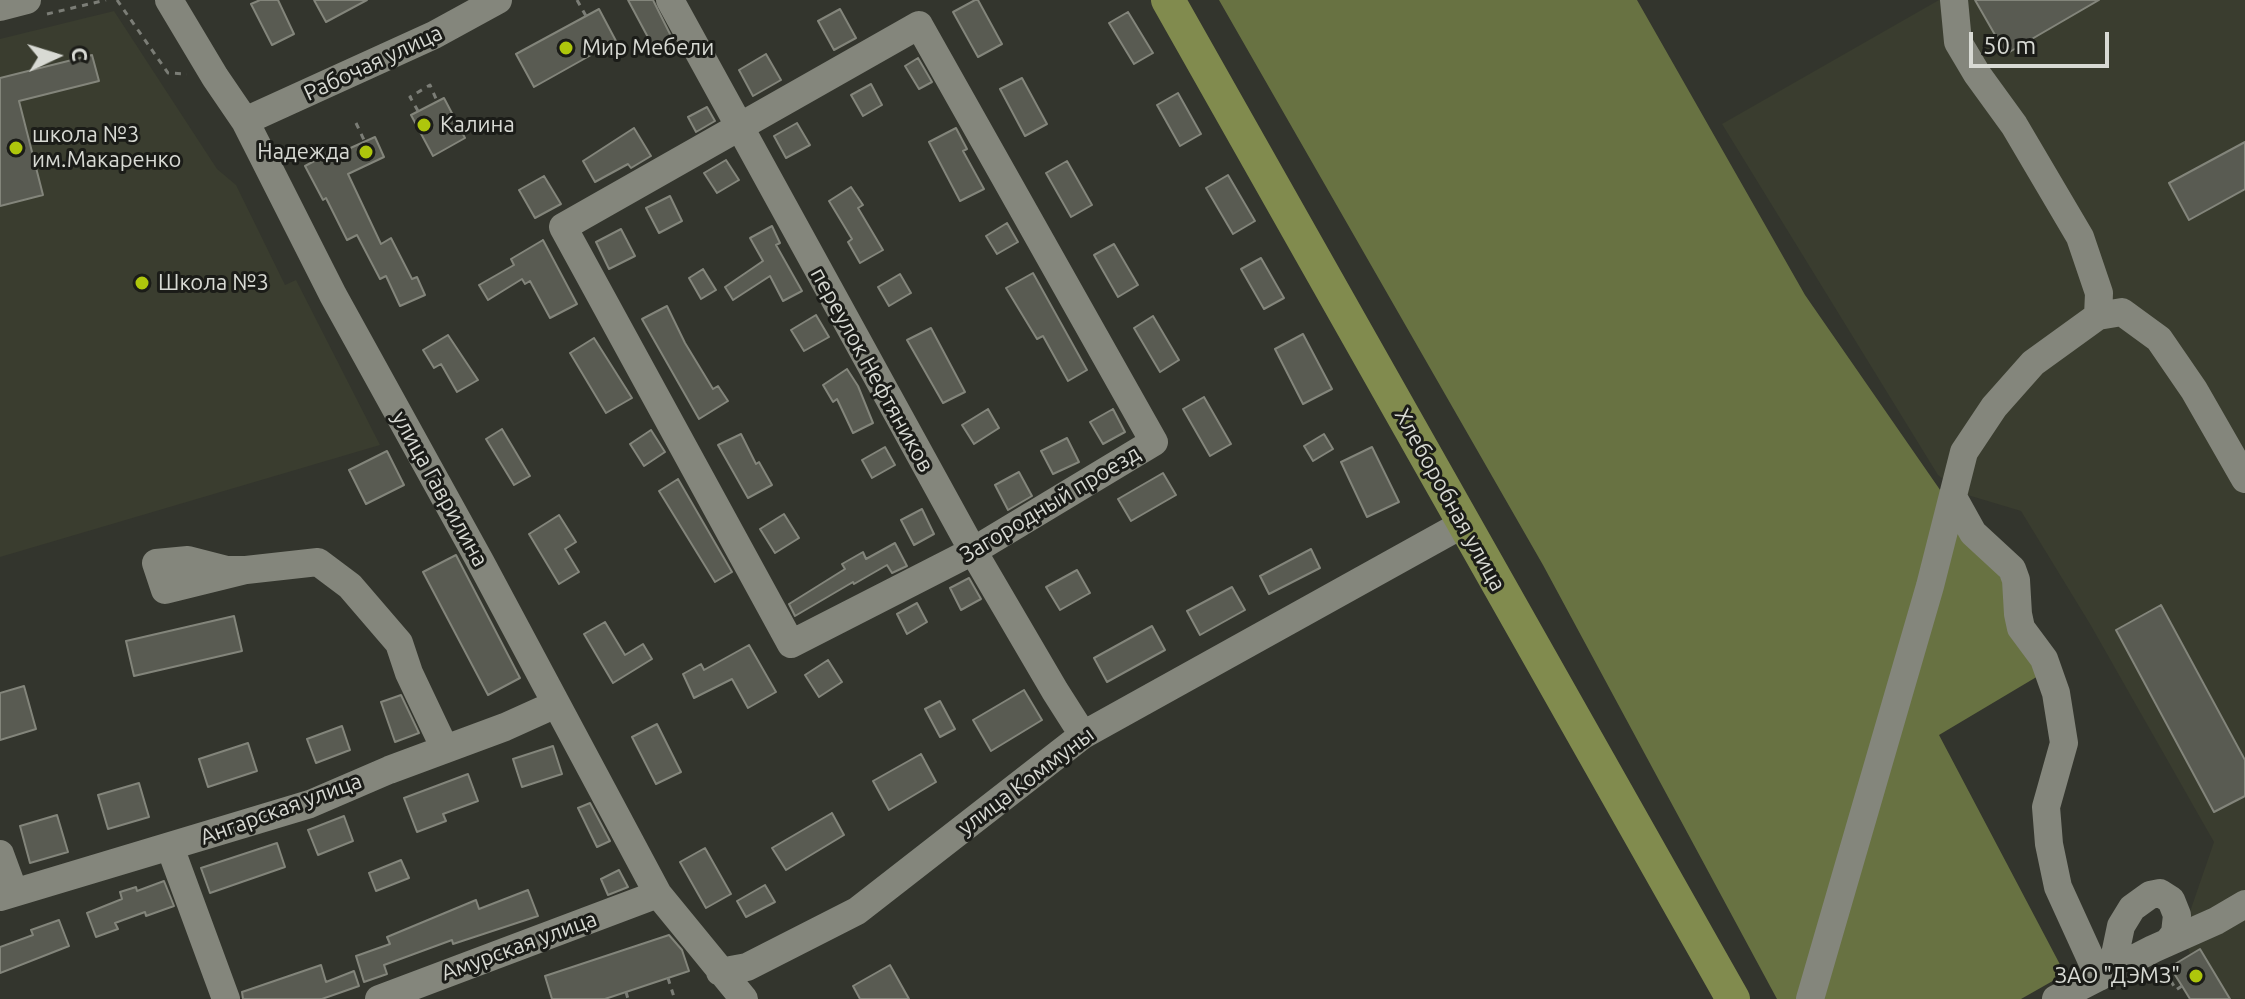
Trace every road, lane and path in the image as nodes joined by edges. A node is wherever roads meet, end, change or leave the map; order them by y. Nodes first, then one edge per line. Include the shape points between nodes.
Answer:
1 (106, 0) edge
2 (117, 0) edge
3 (169, 0) edge
4 (498, 0) edge
5 (577, 0) edge
6 (670, 0) edge
7 (1168, 0) edge
8 (1954, 0) edge
9 (90, 2) edge
10 (0, 7) edge
11 (36, 7) edge
12 (586, 16) dead end
13 (215, 77) junction
14 (437, 101) dead end
15 (418, 111) dead end
16 (245, 121) junction
17 (356, 123) dead end
18 (738, 129) junction
19 (365, 142) dead end
20 (2098, 316) junction
21 (2245, 479) edge
22 (1953, 497) junction
23 (1463, 524) junction
24 (973, 551) junction
25 (246, 570) dead end
26 (556, 704) junction
27 (1083, 735) junction
28 (445, 749) junction
29 (170, 847) junction
30 (0, 854) edge
31 (7, 894) edge
32 (658, 894) junction
33 (2245, 904) edge
34 (2160, 946) junction
35 (720, 972) junction
36 (2105, 973) junction
37 (668, 978) dead end
38 (2182, 986) dead end
39 (626, 992) dead end
40 (674, 997) dead end
41 (226, 999) edge
42 (379, 999) edge
43 (628, 999) edge
44 (744, 999) edge
45 (1733, 999) edge
46 (1810, 999) edge
47 (2056, 999) edge

1 - 9 path
2 - 13 path via 168,73
3 - 13 street, улица Гаврилина
4 - 16 street, Рабочая улица
5 - 12 path
6 - 18 street, переулок Нефтяников
7 - 23 main road, Хлеборобная улица
8 - 20 street via 1958,42 2080,237 2099,293
9 - 11 path
10 - 11 street
13 - 16 street, улица Гаврилина
14 - 15 path via 430,85 410,97
16 - 26 street, улица Гаврилина via 333,295
17 - 19 path
18 - 24 street, переулок Нефтяников
18 - 24 street, Загородный проезд via 563,227 791,644
18 - 24 street, Загородный проезд via 919,25 1154,442
20 - 21 street via 2122,312 2159,339
20 - 22 street via 2033,363 1994,407 1964,452
22 - 36 street via 1973,533 2012,569 2021,628 2044,659 2056,693 2064,743 2046,807 2049,844 2058,887
22 - 46 street
23 - 27 street, улица Коммуны
23 - 45 main road, Хлеборобная улица
24 - 27 street, переулок Нефтяников
25 - 28 street via 318,562 350,586 399,643
26 - 28 street, Ангарская улица
26 - 32 street, улица Гаврилина
27 - 35 street, улица Коммуны via 857,911 747,967
28 - 29 street, Ангарская улица via 310,804
29 - 31 street, Ангарская улица
29 - 41 street
30 - 31 street
32 - 35 street, улица Гаврилина
32 - 42 street, Амурская улица
33 - 34 street
34 - 36 street
34 - 36 street via 2175,933 2177,915 2171,900 2160,893 2132,908
34 - 38 path via 2176,990
35 - 44 street, улица Гаврилина
36 - 47 street
37 - 40 path
39 - 43 path

